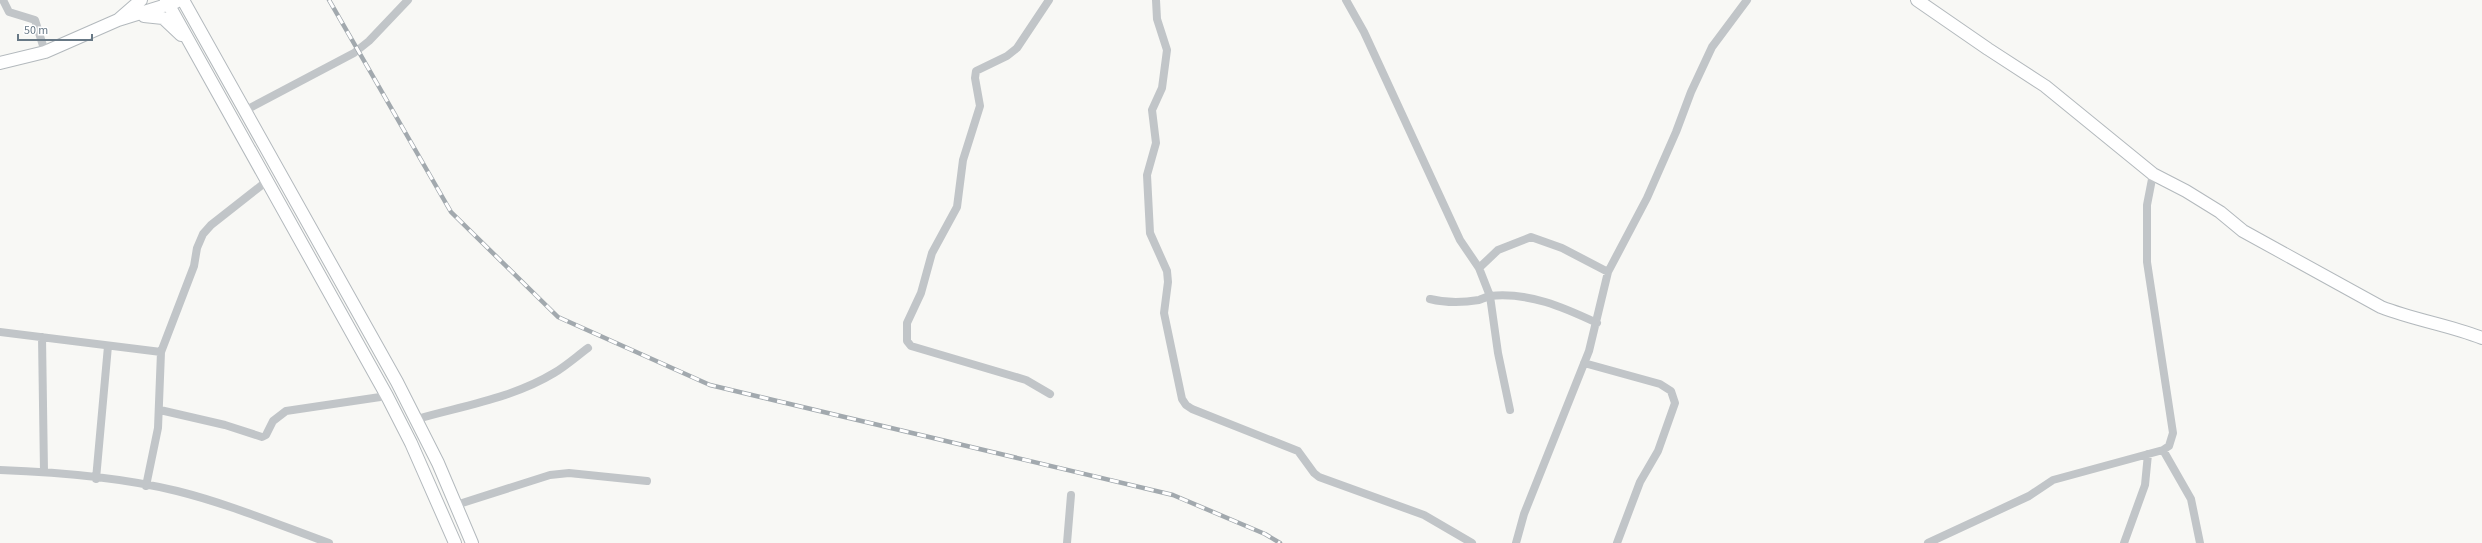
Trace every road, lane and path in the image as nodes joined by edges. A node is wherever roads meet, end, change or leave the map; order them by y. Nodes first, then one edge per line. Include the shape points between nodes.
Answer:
1 (4, 0) edge
2 (184, 0) edge
3 (408, 0) edge
4 (1049, 0) edge
5 (1156, 0) edge
6 (1346, 0) edge
7 (1747, 0) edge
8 (1918, 0) edge
9 (172, 2) edge
10 (136, 6) edge
11 (191, 46) junction
12 (45, 52) junction
13 (0, 63) edge
14 (246, 110) junction
15 (2153, 174) junction
16 (267, 181) junction
17 (1479, 268) junction
18 (1608, 272) junction
19 (1490, 296) junction
20 (1430, 299) dead end
21 (1597, 323) junction
22 (0, 332) edge
23 (42, 337) junction
24 (2482, 338) edge
25 (108, 346) junction
26 (588, 348) dead end
27 (161, 352) junction
28 (1584, 363) junction
29 (1050, 394) dead end
30 (387, 396) junction
31 (160, 410) junction
32 (1510, 410) dead end
33 (417, 419) junction
34 (2164, 450) junction
35 (2148, 454) junction
36 (0, 470) edge
37 (44, 472) junction
38 (96, 479) junction
39 (647, 482) dead end
40 (146, 486) junction
41 (1071, 495) dead end
42 (456, 505) junction
43 (329, 543) edge
44 (455, 543) edge
45 (472, 543) edge
46 (1067, 543) edge
47 (1472, 543) edge
48 (1516, 543) edge
49 (1617, 543) edge
50 (1928, 543) edge
51 (2124, 543) edge
52 (2200, 543) edge

1 - 12 street via 9,12 35,20
2 - 14 main road
3 - 14 street via 369,42
4 - 29 street via 1018,48 976,71 980,106 963,160 957,207 932,253 921,293 907,323 906,333 907,342 911,346 1026,380
5 - 47 street via 1157,19 1167,50 1162,88 1152,110 1156,143 1147,175 1150,233 1167,271 1164,313 1182,399 1192,408 1298,451 1319,477 1424,515
6 - 17 street via 1364,32 1460,240
7 - 18 street via 1712,47 1647,198
8 - 15 main road via 2046,86
9 - 10 main road
9 - 11 main road
10 - 11 main road via 163,18
10 - 12 main road via 118,20
11 - 16 main road
12 - 13 main road
14 - 33 main road
15 - 24 main road via 2220,212 2243,231 2381,307 2405,317 2454,327
15 - 34 street via 2147,213 2147,262 2173,433 2169,446
16 - 27 street via 203,234 194,266
16 - 30 main road
17 - 18 street via 1498,250 1531,237 1562,248
17 - 19 street
18 - 21 street
19 - 20 street via 1458,302
19 - 21 street via 1545,301
19 - 32 street
21 - 28 street
22 - 23 street
23 - 25 street
23 - 37 street
25 - 27 street
25 - 38 street
26 - 33 street via 554,373 537,381 504,394
27 - 31 street
28 - 48 street via 1524,514
28 - 49 street via 1660,384 1671,391 1675,403 1658,451 1640,482
30 - 31 street via 286,411 273,420 266,435 262,437 226,425
30 - 44 main road via 418,457
31 - 40 street
33 - 42 main road
34 - 35 street
34 - 52 street via 2191,499
35 - 50 street via 2052,480 2029,496
35 - 51 street via 2146,485
36 - 37 street
37 - 38 street
38 - 40 street
39 - 42 street via 569,472 550,475
40 - 43 street via 214,501
41 - 46 street
42 - 45 main road

